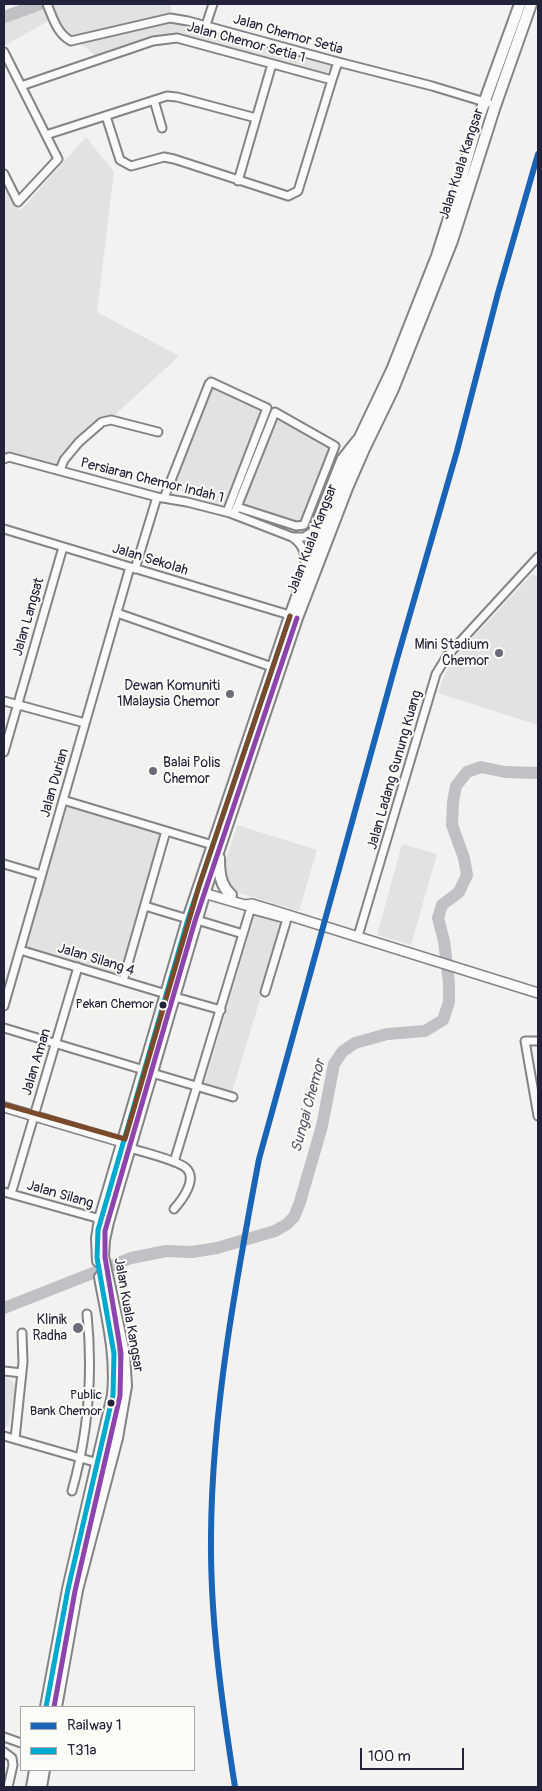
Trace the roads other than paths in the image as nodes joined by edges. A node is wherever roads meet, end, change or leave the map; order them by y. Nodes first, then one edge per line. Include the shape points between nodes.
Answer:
1 (46, 4) edge
2 (213, 4) edge
3 (520, 4) edge
4 (531, 4) edge
5 (206, 26) junction
6 (4, 52) edge
7 (338, 62) junction
8 (272, 64) junction
9 (332, 80) junction
10 (21, 86) junction
11 (154, 100) junction
12 (485, 102) junction
13 (495, 106) junction
14 (106, 116) junction
15 (256, 118) junction
16 (162, 128) dead end
17 (46, 135) junction
18 (4, 174) edge
19 (238, 181) junction
20 (158, 432) dead end
21 (362, 433) junction
22 (4, 459) edge
23 (60, 470) junction
24 (161, 497) junction
25 (237, 507) junction
26 (231, 513) junction
27 (296, 526) junction
28 (4, 529) edge
29 (292, 537) junction
30 (63, 547) junction
31 (538, 557) edge
32 (133, 568) junction
33 (305, 574) junction
34 (117, 613) junction
35 (293, 617) junction
36 (276, 668) junction
37 (4, 701) edge
38 (17, 704) junction
39 (85, 724) junction
40 (4, 752) edge
41 (63, 800) junction
42 (166, 831) junction
43 (217, 848) junction
44 (4, 864) edge
45 (42, 875) junction
46 (202, 889) junction
47 (231, 895) junction
48 (145, 906) junction
49 (251, 907) junction
50 (192, 919) junction
51 (243, 934) junction
52 (358, 936) junction
53 (20, 950) junction
54 (78, 967) junction
55 (123, 981) junction
56 (265, 992) dead end
57 (538, 992) edge
58 (170, 995) junction
59 (4, 1006) edge
60 (221, 1010) junction
61 (4, 1028) edge
62 (538, 1041) edge
63 (55, 1043) junction
64 (148, 1071) junction
65 (198, 1086) junction
66 (232, 1097) dead end
67 (4, 1107) edge
68 (4, 1112) edge
69 (538, 1116) edge
70 (34, 1117) junction
71 (124, 1145) junction
72 (174, 1162) junction
73 (8, 1193) edge
74 (174, 1209) dead end
75 (104, 1220) junction
76 (105, 1284) junction
77 (87, 1314) dead end
78 (22, 1333) dead end
79 (4, 1371) edge
80 (22, 1373) junction
81 (125, 1396) junction
82 (4, 1436) edge
83 (15, 1439) junction
84 (81, 1458) junction
85 (98, 1463) junction
86 (72, 1491) dead end
87 (101, 1496) junction
88 (46, 1706) edge
89 (56, 1706) edge
90 (4, 1736) edge
91 (20, 1743) edge
92 (4, 1752) edge
93 (35, 1771) edge
94 (44, 1771) edge
95 (8, 1787) edge
96 (32, 1787) edge
97 (41, 1787) edge

1 - 5 street, Jalan Chemor Setia via 58,31 71,41 170,18
2 - 5 street
3 - 12 highway, Jalan Kuala Kangsar
4 - 13 highway, Jalan Kuala Kangsar
5 - 7 street, Jalan Chemor Setia
6 - 10 street
7 - 9 street
7 - 12 street, Jalan Chemor Setia
8 - 9 street, Jalan Chemor Setia 1
8 - 10 street, Jalan Chemor Setia 1 via 177,38 161,39
8 - 15 street
9 - 19 street via 298,191 288,196
10 - 17 street
11 - 14 street
11 - 15 street via 177,97
11 - 16 street
12 - 13 street, Jalan Chemor Setia
12 - 21 highway, Jalan Kuala Kangsar via 437,256 392,370
13 - 35 highway, Jalan Kuala Kangsar via 452,241 415,336
14 - 17 street
14 - 19 street via 120,160 131,166 164,157
15 - 19 street
17 - 18 street via 58,159 18,202
20 - 23 street via 110,420 102,422 79,442
21 - 29 street via 341,459 312,532 304,537
21 - 33 highway, Jalan Kuala Kangsar
22 - 23 street, Persiaran Chemor Indah 1 via 8,457
23 - 24 street, Persiaran Chemor Indah 1
24 - 26 street, Persiaran Chemor Indah 1
24 - 26 street, Jalan Durian via 212,382 267,408
24 - 32 street, Jalan Durian
25 - 26 street
25 - 27 street
25 - 27 street via 275,412 335,446 304,526
26 - 29 street, Persiaran Chemor Indah 1
27 - 29 street
28 - 30 street, Jalan Sekolah
29 - 33 street via 303,549
30 - 32 street, Jalan Sekolah
30 - 38 street, Jalan Langsat
31 - 52 street, Jalan Ladang Gunung Kuang via 447,656 436,674
32 - 34 street, Jalan Durian
32 - 35 street, Jalan Sekolah
33 - 35 highway, Jalan Kuala Kangsar
34 - 36 street
34 - 39 street, Jalan Durian
35 - 36 highway, Jalan Kuala Kangsar
36 - 43 highway, Jalan Kuala Kangsar
37 - 38 street
38 - 39 street
38 - 40 street, Jalan Langsat
39 - 41 street, Jalan Durian
41 - 42 street
41 - 45 street, Jalan Durian
42 - 43 street
42 - 48 street
43 - 46 highway, Jalan Kuala Kangsar
43 - 47 highway via 220,875 225,890
44 - 45 street
45 - 53 street, Jalan Durian
46 - 47 main road
46 - 49 main road
46 - 50 highway, Jalan Kuala Kangsar
47 - 49 main road via 246,900
48 - 50 street
48 - 55 street
49 - 51 street
49 - 52 main road
49 - 56 street via 287,920
50 - 51 street
50 - 58 highway, Jalan Kuala Kangsar
51 - 60 street
52 - 57 main road
53 - 54 street, Jalan Silang 4
53 - 59 street, Jalan Durian
54 - 55 street, Jalan Silang 4
54 - 63 street, Jalan Aman
55 - 58 street, Jalan Silang 4
58 - 60 street, Jalan Silang 4
58 - 64 highway, Jalan Kuala Kangsar
60 - 65 street
61 - 63 street
62 - 69 street via 525,1041
63 - 64 street
63 - 70 street, Jalan Aman
64 - 65 street
64 - 71 highway, Jalan Kuala Kangsar
65 - 66 street
65 - 72 street
67 - 70 main road
68 - 70 main road
70 - 71 main road
70 - 73 street, Jalan Aman
71 - 72 street
71 - 75 highway, Jalan Kuala Kangsar
72 - 74 street via 190,1173 184,1197
73 - 75 street, Jalan Silang
75 - 76 highway, Jalan Kuala Kangsar via 100,1257
76 - 81 highway, Jalan Kuala Kangsar via 124,1352
76 - 85 highway, Jalan Kuala Kangsar via 114,1382
77 - 84 street via 90,1362
78 - 80 street
79 - 80 street
80 - 83 street
81 - 85 highway via 107,1453
81 - 87 highway, Jalan Kuala Kangsar
82 - 83 street
83 - 84 street
84 - 85 street
84 - 86 street
85 - 87 highway via 102,1473
85 - 88 highway, Jalan Kuala Kangsar via 68,1589
87 - 89 highway, Jalan Kuala Kangsar via 77,1590
90 - 91 street
92 - 95 street via 12,1758 13,1765
93 - 96 highway
94 - 97 highway

